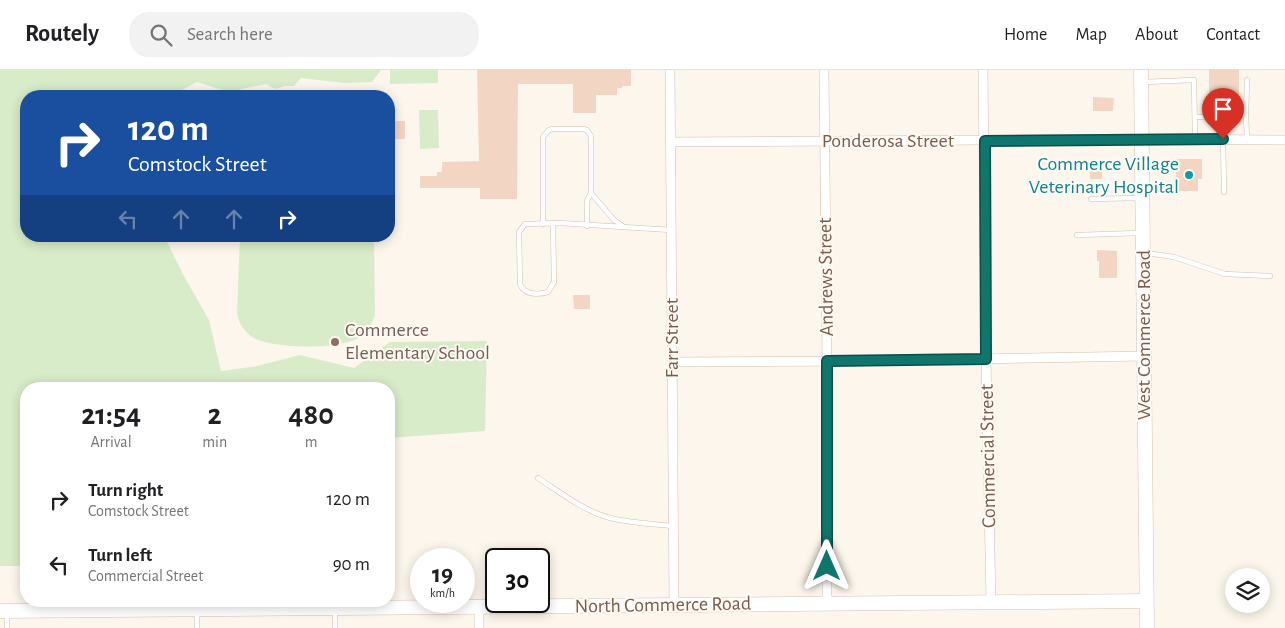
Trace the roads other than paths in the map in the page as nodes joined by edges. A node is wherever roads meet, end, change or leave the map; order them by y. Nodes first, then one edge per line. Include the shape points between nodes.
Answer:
1 (670, 70) edge
2 (824, 70) edge
3 (983, 70) edge
4 (1141, 76) edge
5 (1246, 80) dead end
6 (1246, 115) junction
7 (1195, 117) junction
8 (1141, 139) junction
9 (1196, 139) junction
10 (1223, 139) junction
11 (1246, 140) junction
12 (1285, 140) edge
13 (985, 141) junction
14 (670, 142) junction
15 (824, 142) junction
16 (1224, 192) dead end
17 (591, 193) junction
18 (1143, 198) junction
19 (1091, 199) dead end
20 (543, 224) junction
21 (553, 224) junction
22 (587, 226) junction
23 (625, 227) junction
24 (671, 230) junction
25 (1144, 233) junction
26 (1078, 235) dead end
27 (1144, 253) junction
28 (1270, 276) dead end
29 (1145, 356) junction
30 (986, 359) junction
31 (827, 361) junction
32 (672, 362) junction
33 (538, 478) dead end
34 (673, 526) junction
35 (1146, 601) junction
36 (991, 602) junction
37 (827, 604) junction
38 (674, 606) junction
39 (478, 607) junction
40 (335, 608) junction
41 (197, 610) junction
42 (4, 611) edge
43 (7, 628) edge
44 (197, 628) edge
45 (335, 628) edge
46 (479, 628) edge
47 (1147, 628) edge

1 - 14 street, Farr Street
2 - 15 street, Andrews Street
3 - 13 street, Commercial Street
4 - 7 lane via 1194,80
4 - 8 main road, West Commerce Road
5 - 6 lane
6 - 7 lane
6 - 11 lane
7 - 9 lane
8 - 9 street, Ponderosa Street
8 - 13 street, Ponderosa Street
8 - 18 main road, West Commerce Road
9 - 10 street, Ponderosa Street
10 - 11 street, Ponderosa Street
10 - 16 lane
11 - 12 street, Ponderosa Street
13 - 15 street, Ponderosa Street
13 - 30 street, Commercial Street
14 - 15 street, Ponderosa Street
14 - 24 street, Farr Street
15 - 31 street, Andrews Street
17 - 20 lane via 589,132 583,129 549,130 542,140
17 - 22 lane via 587,201
17 - 23 lane via 614,220
18 - 19 lane
18 - 25 main road, West Commerce Road
20 - 21 lane
20 - 21 lane via 525,224 519,232 520,284 527,293 548,292 554,282
21 - 22 lane
22 - 23 lane
23 - 24 lane
24 - 32 street, Farr Street
25 - 26 lane
25 - 27 main road, West Commerce Road
27 - 28 lane via 1174,257 1225,274
27 - 29 main road, West Commerce Road
29 - 30 street
29 - 35 main road, West Commerce Road
30 - 31 street
30 - 36 street, Commercial Street
31 - 32 street
31 - 37 street, Andrews Street
32 - 34 street, Farr Street
33 - 34 lane via 578,504 609,518
34 - 38 street, Farr Street
35 - 36 main road, North Commerce Road
35 - 47 main road, West Commerce Road
36 - 37 main road, North Commerce Road
37 - 38 main road, North Commerce Road
38 - 39 main road, North Commerce Road
39 - 40 main road, North Commerce Road
39 - 46 street
40 - 41 main road, North Commerce Road
40 - 45 lane
41 - 42 main road, North Commerce Road
41 - 44 lane
42 - 43 lane

